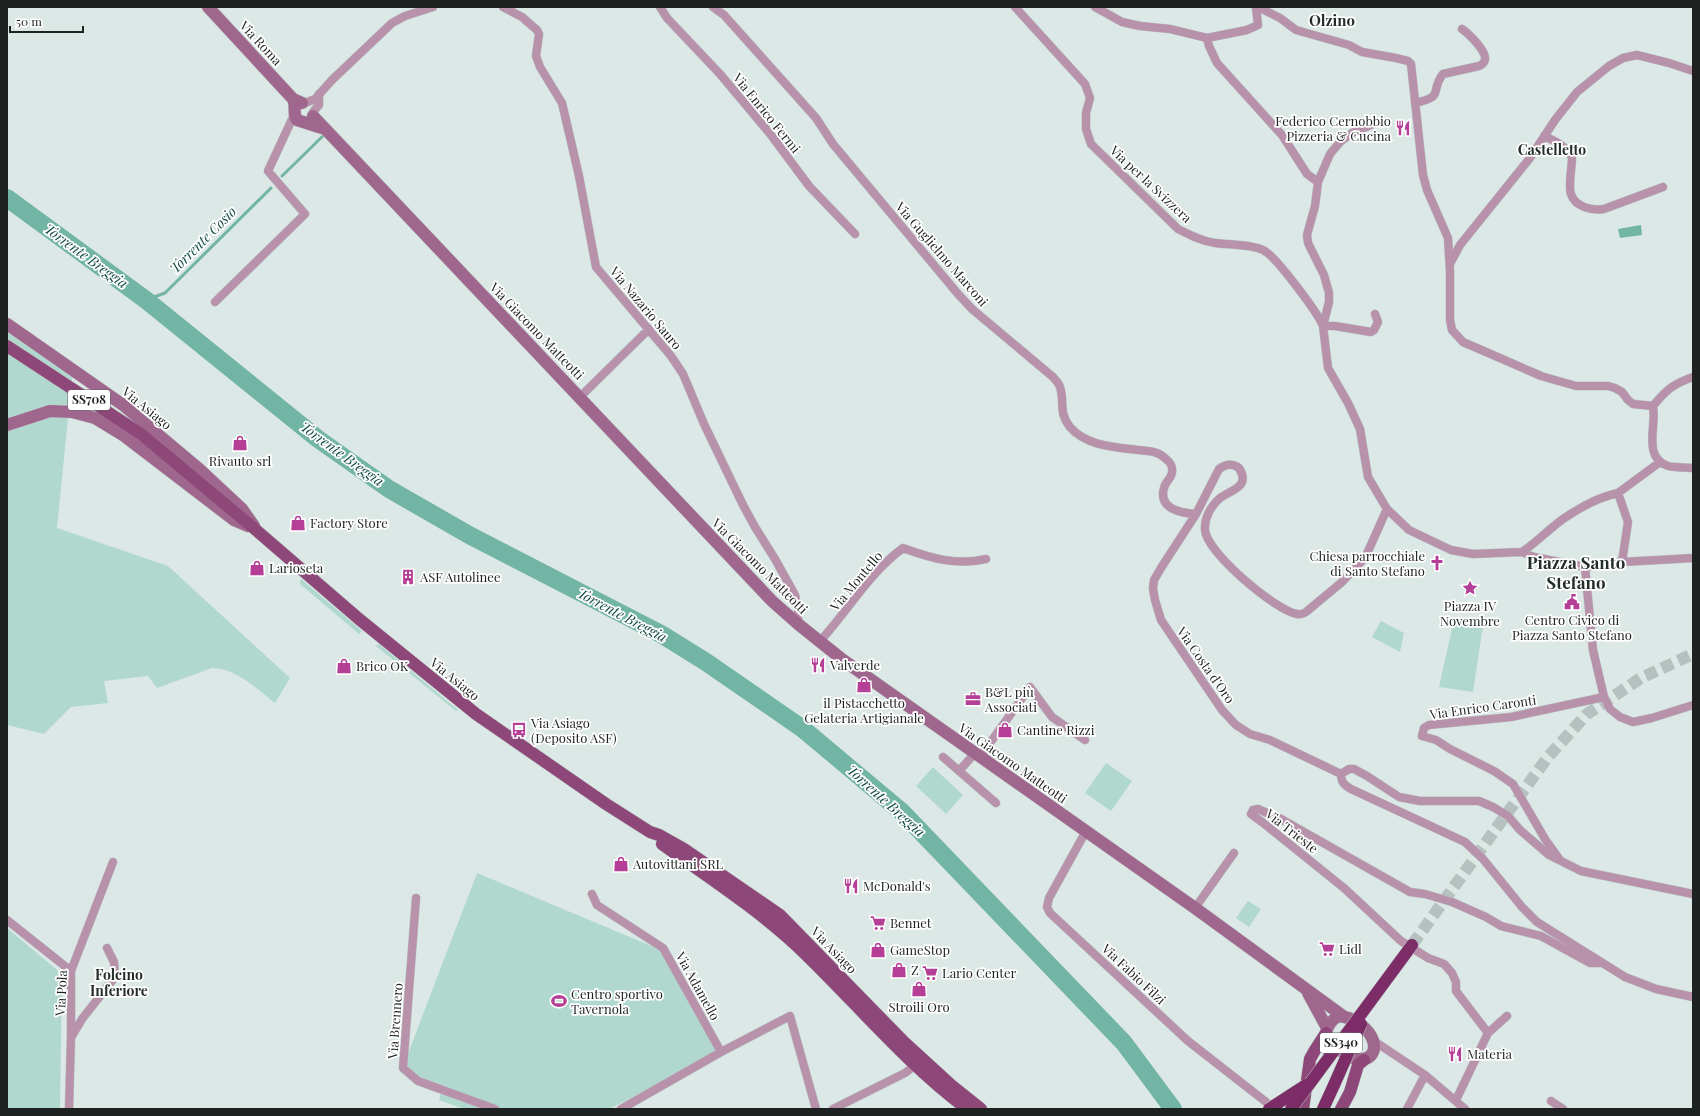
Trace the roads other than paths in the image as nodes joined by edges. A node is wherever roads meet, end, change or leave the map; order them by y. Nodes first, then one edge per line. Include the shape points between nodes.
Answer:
1 (208, 7) edge
2 (433, 7) edge
3 (503, 7) edge
4 (660, 7) edge
5 (714, 7) edge
6 (1015, 7) edge
7 (1095, 7) edge
8 (1256, 7) edge
9 (1462, 29) dead end
10 (1207, 38) junction
11 (1693, 72) edge
12 (319, 94) junction
13 (1415, 103) junction
14 (303, 110) junction
15 (1373, 124) dead end
16 (326, 131) joint
17 (1544, 136) junction
18 (1318, 182) junction
19 (1663, 187) dead end
20 (854, 234) dead end
21 (1450, 265) junction
22 (215, 302) dead end
23 (1375, 314) dead end
24 (7, 324) edge
25 (1323, 326) junction
26 (7, 328) edge
27 (649, 329) junction
28 (20, 333) junction
29 (7, 346) edge
30 (1693, 377) edge
31 (580, 397) junction
32 (1653, 406) junction
33 (50, 411) junction
34 (7, 416) edge
35 (7, 424) edge
36 (1660, 462) junction
37 (1693, 468) edge
38 (1618, 493) junction
39 (1387, 509) junction
40 (1196, 514) junction
41 (256, 530) junction
42 (1522, 552) junction
43 (1693, 558) edge
44 (986, 559) dead end
45 (1622, 562) junction
46 (1585, 567) junction
47 (798, 624) junction
48 (820, 641) junction
49 (1604, 697) junction
50 (1693, 705) edge
51 (1085, 740) dead end
52 (978, 755) junction
53 (943, 758) dead end
54 (959, 771) junction
55 (1340, 774) junction
56 (996, 803) dead end
57 (1086, 831) junction
58 (650, 832) junction
59 (1234, 853) dead end
60 (113, 862) dead end
61 (1562, 863) junction
62 (592, 894) dead end
63 (1693, 894) edge
64 (416, 898) dead end
65 (1195, 908) junction
66 (7, 920) edge
67 (1412, 945) tunnel mouth
68 (106, 948) dead end
69 (1602, 963) junction
70 (72, 971) junction
71 (1300, 985) junction
72 (1693, 997) edge
73 (1370, 1004) junction
74 (1343, 1016) junction
75 (1507, 1016) dead end
76 (1327, 1030) junction
77 (1488, 1033) junction
78 (71, 1037) junction
79 (1370, 1051) junction
80 (721, 1052) junction
81 (928, 1065) junction
82 (914, 1066) junction
83 (1425, 1075) junction
84 (1312, 1081) junction
85 (1456, 1100) junction
86 (1551, 1101) dead end
87 (69, 1109) edge
88 (494, 1109) edge
89 (621, 1109) edge
90 (816, 1109) edge
91 (833, 1109) edge
92 (967, 1109) edge
93 (982, 1109) edge
94 (1269, 1109) edge
95 (1275, 1109) edge
96 (1291, 1109) edge
97 (1302, 1109) edge
98 (1323, 1109) edge
99 (1341, 1109) edge
100 (1407, 1109) edge
101 (1465, 1109) edge
102 (1563, 1109) edge

1 - 14 street, Via Roma
2 - 12 street via 392,23
3 - 27 street, Via Nazario Sauro via 522,17 539,34 536,56 562,103 596,267
4 - 20 street, Via Enrico Fermi via 771,135 809,186
5 - 40 street, Via Guglielmo Marconi via 816,118 833,144 972,309 1053,377 1060,386 1063,416 1070,427 1094,443 1150,450 1160,454 1171,464 1172,471 1164,488 1166,504 1179,512
6 - 25 street, Via per la Svizzera via 1085,84 1090,98 1086,113 1086,129 1091,144 1178,229 1214,243 1264,250 1278,263
7 - 10 street via 1122,22 1170,29
8 - 10 street via 1258,24 1247,30
8 - 13 street via 1280,18 1296,30 1362,52 1408,61 1411,64
9 - 13 street via 1471,35 1484,54 1484,63 1443,74 1437,83 1437,91 1430,100
10 - 18 street via 1217,63 1282,135 1307,174
11 - 17 street via 1637,55 1623,58 1577,92
12 - 14 street
12 - 14 street via 319,105
13 - 21 street via 1422,175 1448,238
14 - 16 street, Via Roma
14 - 22 street via 268,171 305,214
15 - 18 street via 1341,141 1330,154
16 - 31 street, Via Giacomo Matteotti
17 - 19 street via 1563,146 1570,153 1570,193 1574,200 1589,209 1604,209
17 - 21 street via 1530,158 1460,245
18 - 25 street via 1315,206 1307,234 1308,243 1324,275 1329,293
21 - 32 street via 1450,320 1452,330 1463,342 1541,376 1576,386 1616,388 1633,404
23 - 25 street via 1378,322 1371,332
24 - 28 street, Via Asiago / SS708
25 - 39 street via 1328,368 1360,430 1368,477
26 - 28 street, SS708
27 - 31 street
27 - 47 street, Via Nazario Sauro via 683,374 743,505 795,595
28 - 41 street, Via Asiago / SS708 via 123,405 242,508
29 - 41 main road, SS708 via 141,434
30 - 32 street via 1677,383
31 - 47 street, Via Giacomo Matteotti via 767,596
32 - 36 street via 1655,421 1651,440 1655,456
33 - 34 street, SS708
33 - 35 street, Via Asiago / SS708
33 - 41 street, Via Asiago / SS708 via 82,414 106,424 234,520
36 - 37 street via 1669,466
36 - 38 street
38 - 42 street via 1578,509
38 - 45 street via 1628,522
39 - 40 street, Via Costa d'Oro via 1365,558 1342,582 1302,614 1293,613 1267,598 1233,571 1204,532 1210,510 1220,499 1241,485 1243,476 1239,468 1230,464 1219,469
39 - 42 street via 1409,530 1451,550 1474,554
40 - 55 street, Via Costa d'Oro via 1154,580 1155,600 1161,620 1222,710 1236,725 1250,734 1270,740
41 - 58 main road, Via Asiago via 359,619 472,711
42 - 46 street via 1534,558
43 - 45 street
44 - 48 street, Via Montello via 974,562 938,560 903,548 877,572
45 - 46 street
46 - 49 street via 1594,650
47 - 48 street, Via Giacomo Matteotti
48 - 52 street, Via Giacomo Matteotti
49 - 50 street via 1615,714 1633,722
49 - 61 street, Via Enrico Caronti via 1511,717 1429,725 1424,728 1422,736 1436,740 1494,770 1513,784
51 - 52 street via 1052,717 1030,687
52 - 54 street
52 - 57 street, Via Giacomo Matteotti
53 - 54 street
54 - 56 street
55 - 61 street via 1348,769 1354,769 1399,798 1420,801 1479,801 1508,816 1520,830
55 - 69 street via 1344,785 1465,842 1483,858 1537,922
57 - 65 street, Via Giacomo Matteotti
57 - 95 street, Via Fabio Filzi via 1049,898 1047,907 1050,913 1188,1040
58 - 81 main road, Via Asiago via 684,849 780,915
58 - 82 main road, Via Asiago via 655,840 770,922
59 - 65 street
60 - 70 street, Via Pola
61 - 63 street via 1596,875
62 - 80 street, Via Adamello via 597,906 663,948
64 - 88 street, Via Brennero via 403,1068 418,1081
65 - 71 street, Via Giacomo Matteotti
66 - 70 street
67 - 73 highway, SS340, bridge
68 - 78 street via 114,962 115,977
69 - 72 street via 1625,977 1656,989
69 - 77 street, Via Trieste via 1590,963 1541,936 1501,926 1452,902 1410,892 1281,819 1258,809 1253,810 1251,814 1255,818 1344,888 1401,941 1428,958 1444,964 1452,973 1456,991
70 - 78 street, Via Pola
71 - 74 street, Via Giacomo Matteotti
71 - 76 street, Via Giacomo Matteotti via 1315,1004
73 - 84 highway, SS340, bridge
73 - 98 highway, bridge
74 - 76 street via 1334,1018
74 - 79 street via 1354,1020 1369,1031
75 - 77 street
76 - 79 street via 1332,1044 1352,1058
76 - 97 main road via 1310,1060
77 - 85 street
78 - 87 street, Via Pola
79 - 83 street via 1396,1055
79 - 99 main road via 1358,1065 1350,1092
80 - 89 street
80 - 90 street via 790,1016
81 - 82 street via 924,1063
81 - 93 main road, Via Asiago
82 - 91 street
82 - 92 main road, Via Asiago
83 - 85 street
83 - 100 street
84 - 94 highway, SS340, bridge
84 - 96 highway, SS340, bridge
85 - 101 street
86 - 102 street

